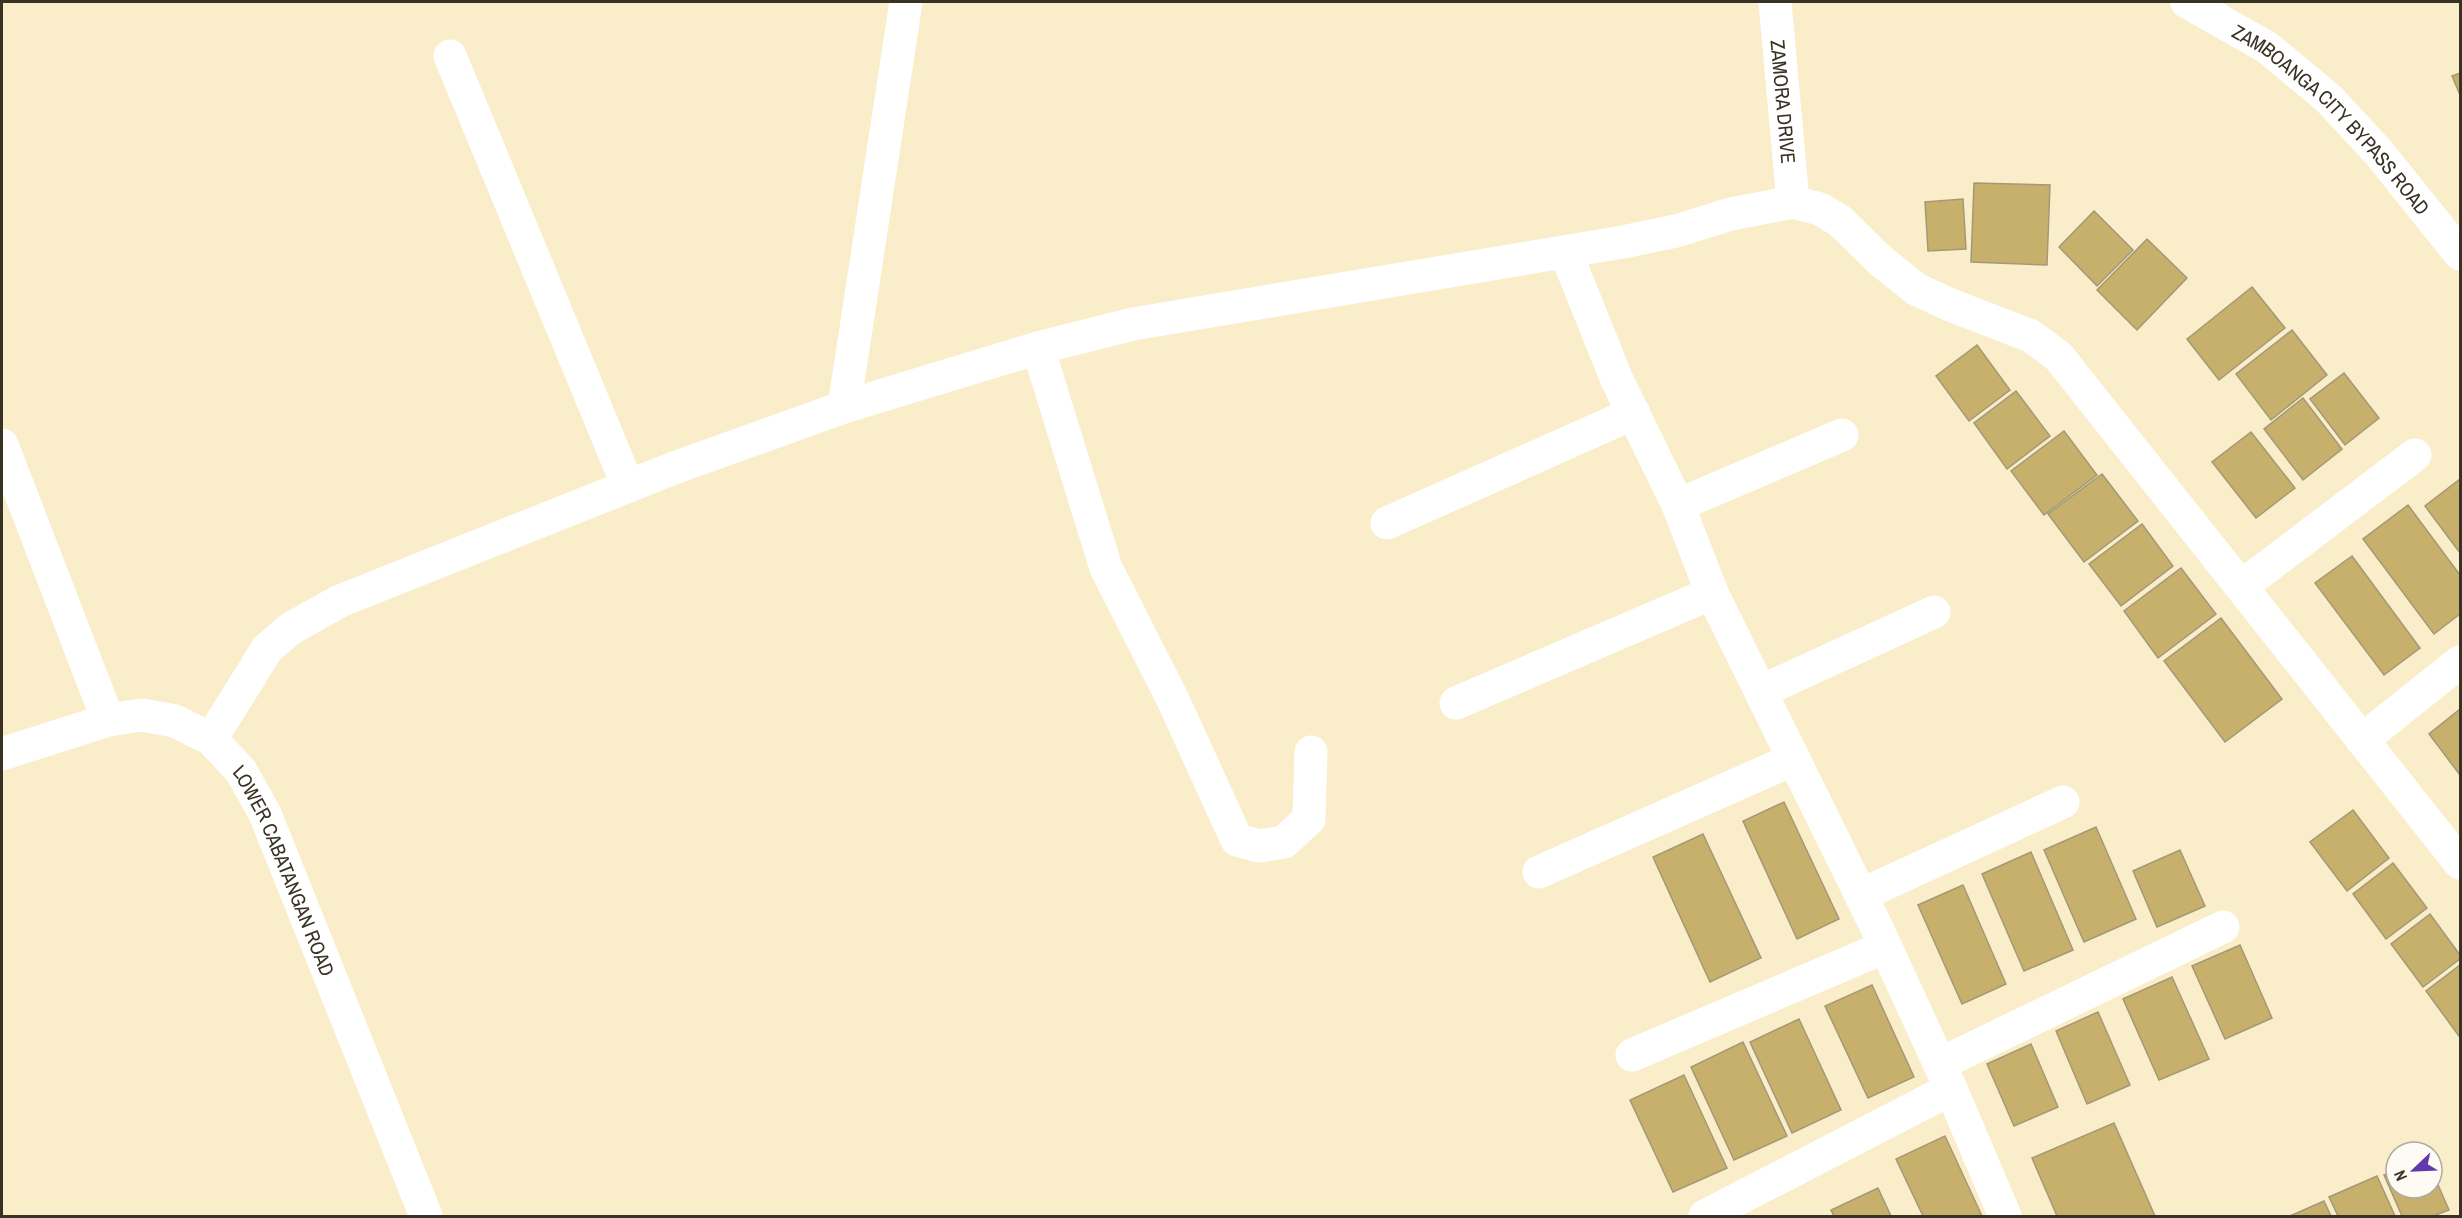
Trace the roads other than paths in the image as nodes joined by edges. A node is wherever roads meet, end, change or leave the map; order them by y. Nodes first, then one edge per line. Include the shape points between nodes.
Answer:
1 (906, 2) edge
2 (1775, 2) edge
3 (2202, 4) edge
4 (450, 56) dead end
5 (1793, 202) junction
6 (1566, 253) junction
7 (2460, 254) edge
8 (1038, 348) junction
9 (844, 407) junction
10 (1634, 413) junction
11 (1842, 435) dead end
12 (2, 445) edge
13 (2415, 455) dead end
14 (628, 486) junction
15 (1678, 505) junction
16 (1387, 523) dead end
17 (2242, 586) junction
18 (1712, 593) junction
19 (1934, 612) dead end
20 (2460, 662) edge
21 (1762, 691) junction
22 (1456, 703) dead end
23 (108, 720) junction
24 (211, 739) junction
25 (2361, 740) junction
26 (1311, 752) dead end
27 (2, 754) edge
28 (1794, 759) junction
29 (2063, 802) dead end
30 (2460, 863) edge
31 (1539, 872) dead end
32 (1861, 895) junction
33 (2223, 927) dead end
34 (1885, 947) junction
35 (1632, 1055) dead end
36 (1945, 1077) junction
37 (426, 1216) edge
38 (1705, 1216) edge
39 (2005, 1216) edge

1 - 9 street
2 - 5 street, ZAMORA DRIVE
3 - 7 street, ZAMBOANGA CITY BYPASS ROAD via 2268,48 2329,99 2379,153
4 - 14 street
5 - 6 street
5 - 17 street via 1820,209 1840,221 1916,289 2031,336 2059,357
6 - 8 street via 1133,324
6 - 10 street
8 - 9 street
8 - 26 street via 1106,568 1173,700 1237,840 1259,846 1284,842 1309,819
9 - 14 street
10 - 15 street
10 - 16 street
11 - 15 street
12 - 23 street
13 - 17 street
14 - 24 street via 340,601 290,629 267,649
15 - 18 street
17 - 25 street
18 - 21 street
18 - 22 street
19 - 21 street
20 - 25 street
21 - 28 street
23 - 24 street, LOWER CABATANGAN ROAD via 142,715 175,721
23 - 27 street, LOWER CABATANGAN ROAD
24 - 37 street, LOWER CABATANGAN ROAD via 241,771 266,814
25 - 30 street
28 - 31 street
28 - 32 street
29 - 32 street
32 - 34 street
33 - 36 street
34 - 35 street
34 - 36 street
36 - 38 street
36 - 39 street

